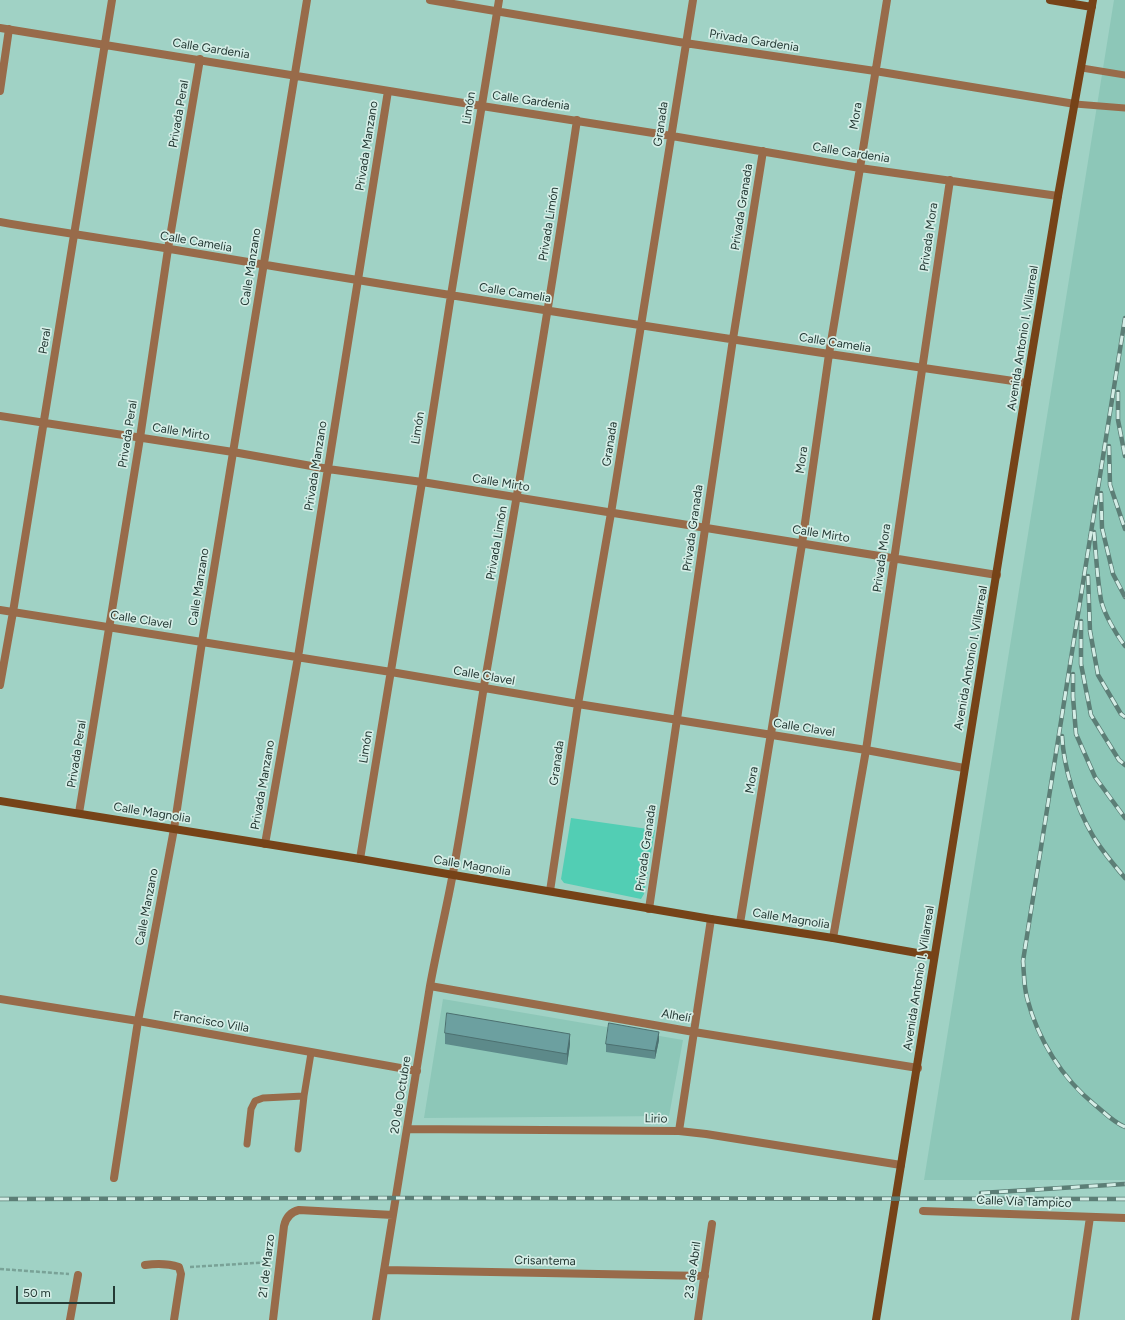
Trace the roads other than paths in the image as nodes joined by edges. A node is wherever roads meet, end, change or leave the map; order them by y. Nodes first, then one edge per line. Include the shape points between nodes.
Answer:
1 (112, 0) edge
2 (307, 0) edge
3 (430, 0) edge
4 (499, 0) edge
5 (693, 0) edge
6 (887, 0) edge
7 (1050, 0) edge
8 (1093, 4) edge
9 (497, 11) junction
10 (0, 28) edge
11 (9, 29) junction
12 (685, 43) junction
13 (105, 44) junction
14 (200, 59) junction
15 (1082, 68) junction
16 (875, 71) junction
17 (294, 75) junction
18 (1125, 75) edge
19 (0, 91) edge
20 (388, 91) junction
21 (1075, 104) junction
22 (482, 106) junction
23 (1125, 108) edge
24 (577, 120) junction
25 (672, 136) junction
26 (763, 151) junction
27 (860, 168) junction
28 (950, 180) junction
29 (1058, 196) junction
30 (0, 222) edge
31 (73, 235) junction
32 (168, 249) junction
33 (263, 265) junction
34 (357, 281) junction
35 (451, 295) junction
36 (548, 310) junction
37 (641, 325) junction
38 (733, 339) junction
39 (829, 354) junction
40 (923, 368) junction
41 (1028, 383) junction
42 (0, 416) edge
43 (44, 423) junction
44 (140, 438) junction
45 (233, 452) junction
46 (328, 468) junction
47 (422, 482) junction
48 (517, 498) junction
49 (611, 513) junction
50 (705, 528) junction
51 (802, 544) junction
52 (894, 558) junction
53 (997, 575) junction
54 (0, 610) edge
55 (13, 612) junction
56 (110, 627) junction
57 (202, 642) junction
58 (298, 657) junction
59 (391, 672) junction
60 (0, 685) edge
61 (484, 688) junction
62 (578, 704) junction
63 (677, 720) junction
64 (772, 735) junction
65 (866, 750) junction
66 (964, 768) junction
67 (2, 803) edge
68 (79, 813) junction
69 (174, 829) junction
70 (266, 844) junction
71 (360, 859) junction
72 (452, 875) junction
73 (550, 891) junction
74 (649, 909) junction
75 (711, 919) junction
76 (740, 923) junction
77 (833, 938) junction
78 (934, 956) junction
79 (430, 986) junction
80 (0, 999) edge
81 (138, 1021) junction
82 (694, 1032) junction
83 (311, 1053) junction
84 (918, 1068) junction
85 (417, 1071) junction
86 (304, 1096) junction
87 (407, 1129) junction
88 (679, 1131) junction
89 (247, 1144) dead end
90 (298, 1149) dead end
91 (901, 1165) junction
92 (114, 1178) dead end
93 (923, 1211) dead end
94 (393, 1215) junction
95 (1090, 1217) junction
96 (1125, 1218) edge
97 (712, 1224) dead end
98 (145, 1265) dead end
99 (384, 1270) junction
100 (78, 1275) road end
101 (705, 1276) junction
102 (70, 1320) edge
103 (174, 1320) edge
104 (272, 1320) edge
105 (376, 1320) edge
106 (698, 1320) edge
107 (876, 1320) edge
108 (1075, 1320) edge

1 - 13 street, Peral
2 - 17 street, Calle Manzano
3 - 9 street, Privada Gardenia
4 - 9 street, Limón
5 - 12 street, Granada
6 - 16 street, Mora
7 - 8 street
8 - 15 street, Avenida Antonio I. Villarreal
9 - 12 street, Privada Gardenia
9 - 22 street, Limón
10 - 11 street, Calle Gardenia
11 - 13 street, Calle Gardenia
11 - 19 street
12 - 16 street, Privada Gardenia
12 - 25 street, Granada
13 - 14 street, Calle Gardenia
13 - 31 street, Peral
14 - 17 street, Calle Gardenia
14 - 32 street, Privada Peral
15 - 18 lane
15 - 21 street, Avenida Antonio I. Villarreal
16 - 21 street, Privada Gardenia
16 - 27 street, Mora
17 - 20 street, Calle Gardenia
17 - 33 street, Calle Manzano
20 - 22 street, Calle Gardenia
20 - 34 street, Privada Manzano
21 - 23 lane
21 - 29 street, Avenida Antonio I. Villarreal
22 - 24 street, Calle Gardenia
22 - 35 street, Limón
24 - 25 street, Calle Gardenia
24 - 36 street, Privada Limón
25 - 26 street, Calle Gardenia
25 - 37 street, Granada
26 - 27 street, Calle Gardenia
26 - 38 street, Privada Granada
27 - 28 street, Calle Gardenia
27 - 39 street, Mora
28 - 29 street, Calle Gardenia
28 - 40 street, Privada Mora
29 - 41 street, Avenida Antonio I. Villarreal
30 - 31 street, Calle Camelia
31 - 32 street, Calle Camelia
31 - 43 street, Peral
32 - 33 street, Calle Camelia
32 - 44 street, Privada Peral
33 - 34 street, Calle Camelia
33 - 45 street, Calle Manzano
34 - 35 street, Calle Camelia
34 - 46 street, Privada Manzano
35 - 36 street, Calle Camelia
35 - 47 street, Limón
36 - 37 street, Calle Camelia
36 - 48 street, Privada Limón
37 - 38 street, Calle Camelia
37 - 49 street, Granada
38 - 39 street, Calle Camelia
38 - 50 street, Privada Granada
39 - 40 street, Calle Camelia
39 - 51 street, Mora
40 - 41 street, Calle Camelia
40 - 52 street, Privada Mora
41 - 53 street, Avenida Antonio I. Villarreal
42 - 43 street, Calle Mirto
43 - 44 street, Calle Mirto
43 - 55 street, Peral
44 - 45 street, Calle Mirto
44 - 56 street, Privada Peral
45 - 46 street, Calle Mirto
45 - 57 street, Calle Manzano
46 - 47 street, Calle Mirto
46 - 58 street, Privada Manzano
47 - 48 street, Calle Mirto
47 - 59 street, Limón
48 - 49 street, Calle Mirto
48 - 61 street, Privada Limón
49 - 50 street, Calle Mirto
49 - 62 street, Granada
50 - 51 street, Calle Mirto
50 - 63 street, Privada Granada
51 - 52 street, Calle Mirto
51 - 64 street, Mora
52 - 53 street, Calle Mirto
52 - 65 street, Privada Mora
53 - 66 street, Avenida Antonio I. Villarreal
54 - 55 street, Calle Clavel
55 - 56 street, Calle Clavel
55 - 60 street, Peral
56 - 57 street, Calle Clavel
56 - 68 street, Privada Peral
57 - 58 street, Calle Clavel
57 - 69 street, Calle Manzano
58 - 59 street, Calle Clavel
58 - 70 street, Privada Manzano
59 - 61 street, Calle Clavel
59 - 71 street, Limón
61 - 62 street, Calle Clavel
61 - 72 street, Privada Limón
62 - 63 street, Calle Clavel
62 - 73 street, Granada
63 - 64 street, Calle Clavel
63 - 74 street, Privada Granada
64 - 65 street, Calle Clavel
64 - 76 street, Mora
65 - 66 street, Calle Clavel
65 - 77 street, Privada Mora
66 - 78 street, Avenida Antonio I. Villarreal
67 - 68 street, Calle Magnolia
68 - 69 street, Calle Magnolia
69 - 70 street, Calle Magnolia
69 - 81 street, Calle Manzano
70 - 71 street, Calle Magnolia
71 - 72 street, Calle Magnolia
72 - 73 street, Calle Magnolia
72 - 79 street, 20 de Octubre
73 - 74 street, Calle Magnolia
74 - 75 street, Calle Magnolia
75 - 76 street, Calle Magnolia
75 - 82 street
76 - 77 street, Calle Magnolia
77 - 78 street, Calle Magnolia
78 - 84 street, Avenida Antonio I. Villarreal
79 - 82 street, Alhelí
79 - 85 street, 20 de Octubre
80 - 81 street, Francisco Villa
81 - 83 street, Francisco Villa
81 - 92 street, Calle Manzano
82 - 84 street, Alhelí
82 - 88 street
83 - 85 street, Francisco Villa
83 - 86 lane
84 - 91 street, Avenida Antonio I. Villarreal
85 - 87 street, 20 de Octubre
86 - 89 lane via 263,1098 255,1101 251,1109
86 - 90 lane
87 - 88 street, Lirio
87 - 94 street, 20 de Octubre
88 - 91 street, Lirio
91 - 107 street, Avenida Antonio I. Villarreal
93 - 95 street, Calle Vía Tampico
94 - 99 street, 20 de Octubre
94 - 104 street, 21 de Marzo via 299,1210 288,1216 284,1226
95 - 96 street, Calle Vía Tampico
95 - 108 street
97 - 101 street, 23 de Abril
98 - 103 street via 168,1263 181,1270
99 - 101 street, Crisantema
99 - 105 street, 20 de Octubre
100 - 102 street
101 - 106 street, 23 de Abril

